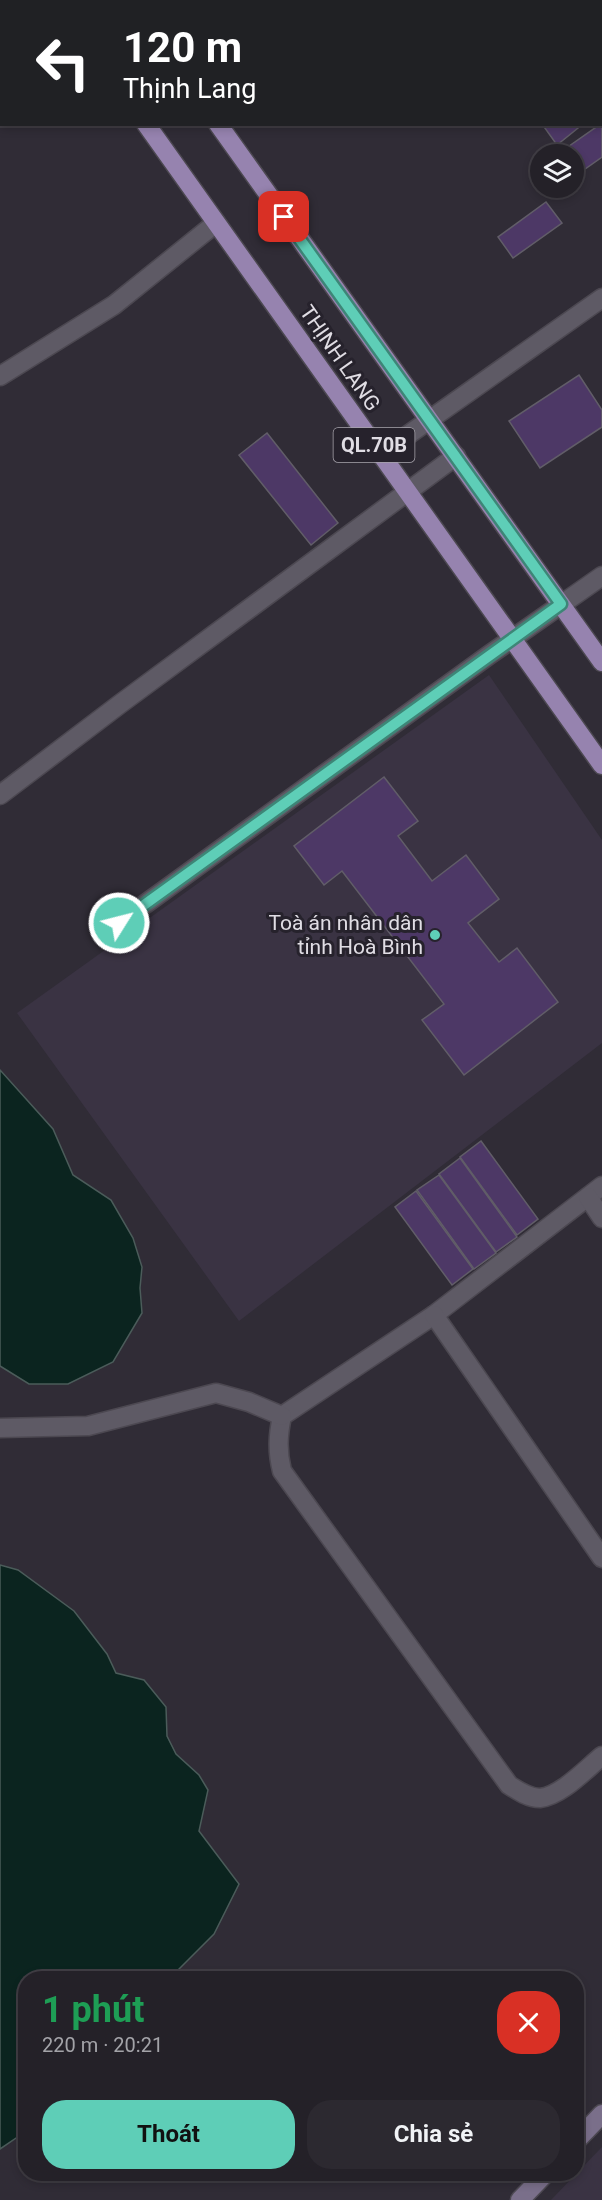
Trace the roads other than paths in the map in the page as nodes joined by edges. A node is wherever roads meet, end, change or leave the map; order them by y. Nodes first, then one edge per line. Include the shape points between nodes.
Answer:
1 (147, 126) edge
2 (219, 126) edge
3 (216, 223) junction
4 (602, 298) edge
5 (0, 376) edge
6 (430, 420) junction
7 (381, 454) junction
8 (456, 456) junction
9 (407, 491) junction
10 (602, 576) edge
11 (561, 604) junction
12 (512, 639) junction
13 (602, 662) edge
14 (602, 765) edge
15 (0, 795) edge
16 (119, 923) dead end
17 (595, 1191) edge
18 (602, 1218) edge
19 (434, 1315) junction
20 (282, 1416) junction
21 (0, 1428) edge
22 (602, 1558) edge
23 (602, 1756) edge
24 (602, 2114) edge
25 (584, 2133) edge
26 (538, 2181) edge
27 (520, 2200) edge

1 - 3 main road, THỊNH LANG / QL.70B
2 - 6 main road, THỊNH LANG / QL.70B
3 - 5 street via 114,305
3 - 7 main road, THỊNH LANG / QL.70B
4 - 6 street
6 - 7 street
6 - 8 main road, THỊNH LANG / QL.70B
7 - 9 main road, THỊNH LANG / QL.70B
8 - 9 street
8 - 11 main road, THỊNH LANG / QL.70B
9 - 12 main road, THỊNH LANG / QL.70B
9 - 15 street
10 - 11 street
11 - 12 street
11 - 13 main road, THỊNH LANG / QL.70B
12 - 14 main road, THỊNH LANG / QL.70B
12 - 16 street
17 - 18 street
17 - 19 street
19 - 20 street
19 - 22 street
20 - 21 street via 216,1393 88,1426
20 - 23 street via 278,1435 282,1471 509,1785 540,1798 561,1790
24 - 25 street
26 - 27 street

